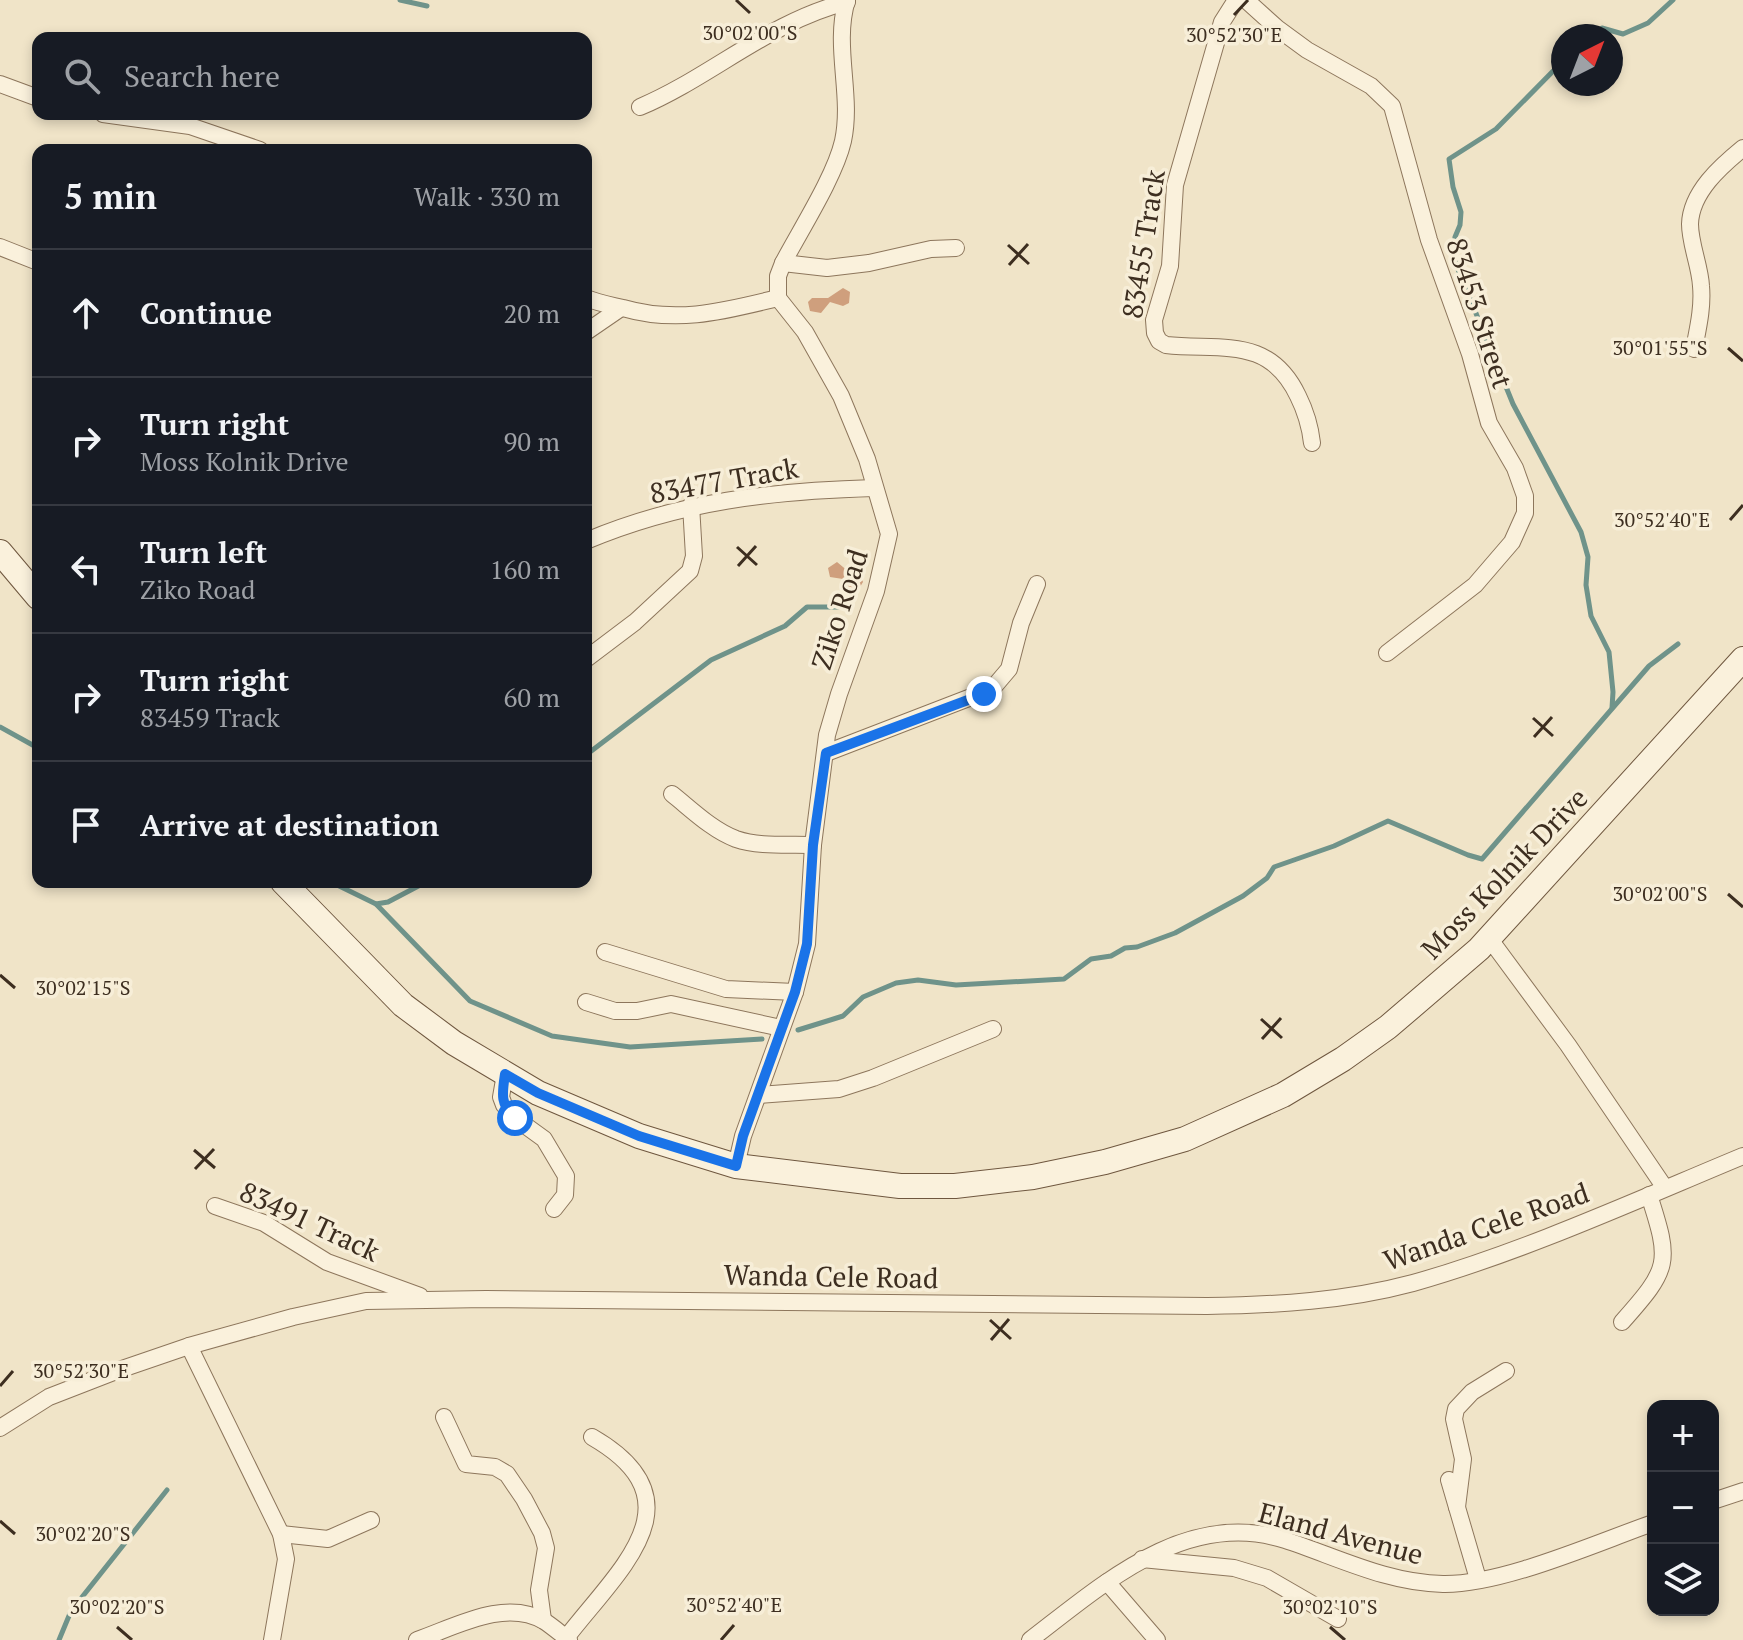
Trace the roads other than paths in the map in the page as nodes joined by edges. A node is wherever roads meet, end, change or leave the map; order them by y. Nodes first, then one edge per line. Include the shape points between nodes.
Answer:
1 (1236, 0) edge
2 (1246, 0) edge
3 (847, 1) edge
4 (0, 84) edge
5 (32, 96) edge
6 (640, 107) dead end
7 (146, 120) edge
8 (242, 144) edge
9 (1743, 148) edge
10 (0, 247) edge
11 (956, 248) dead end
12 (32, 260) edge
13 (783, 263) junction
14 (778, 298) junction
15 (592, 300) edge
16 (621, 308) junction
17 (592, 328) edge
18 (1694, 349) dead end
19 (1312, 443) dead end
20 (874, 488) junction
21 (691, 505) junction
22 (592, 539) edge
23 (0, 552) edge
24 (1037, 584) dead end
25 (32, 590) edge
26 (1387, 653) dead end
27 (592, 654) edge
28 (1743, 659) edge
29 (826, 753) junction
30 (672, 794) dead end
31 (813, 845) junction
32 (289, 888) edge
33 (1489, 938) junction
34 (605, 952) dead end
35 (795, 992) junction
36 (586, 1002) dead end
37 (781, 1028) junction
38 (993, 1029) dead end
39 (505, 1074) junction
40 (759, 1095) junction
41 (1743, 1156) edge
42 (736, 1166) junction
43 (1665, 1188) junction
44 (1649, 1195) junction
45 (215, 1206) dead end
46 (554, 1209) dead end
47 (429, 1299) junction
48 (1622, 1322) dead end
49 (189, 1346) junction
50 (1506, 1371) dead end
51 (444, 1417) dead end
52 (0, 1428) edge
53 (592, 1437) dead end
54 (1449, 1480) dead end
55 (1743, 1491) edge
56 (1719, 1499) edge
57 (1457, 1507) junction
58 (371, 1520) dead end
59 (1647, 1525) edge
60 (281, 1534) junction
61 (1140, 1559) junction
62 (1478, 1579) junction
63 (1107, 1582) junction
64 (1338, 1619) dead end
65 (543, 1620) junction
66 (567, 1639) edge
67 (272, 1640) edge
68 (417, 1640) edge
69 (1030, 1640) edge
70 (1157, 1640) edge

1 - 19 street, 83455 Track via 1222,22 1175,185 1170,266 1155,333 1166,345 1231,347 1275,363 1286,373 1310,420
2 - 26 street, 83453 Street via 1297,43 1371,86 1392,106 1489,423 1525,496 1525,513 1512,542 1475,585
3 - 6 street via 803,17
3 - 13 street via 841,58 843,140
4 - 5 street
7 - 8 street via 190,126
9 - 18 street via 1706,186 1690,223 1701,286
10 - 12 street
11 - 13 street via 827,268
13 - 14 street
14 - 16 street via 677,317
14 - 20 street, Ziko Road via 805,332 841,396
15 - 16 street
16 - 17 street
20 - 21 street, 83477 Track
20 - 29 street, Ziko Road via 889,534 886,553 835,705
21 - 22 street, 83477 Track
21 - 27 street via 690,571
23 - 25 main road
24 - 29 street via 1009,669 992,689
28 - 33 main road, Moss Kolnik Drive
29 - 31 street, Ziko Road
30 - 31 street via 736,839
31 - 35 street, Ziko Road via 807,944
32 - 39 main road, Moss Kolnik Drive via 403,1005
33 - 42 main road, Moss Kolnik Drive via 1388,1027 1343,1059 1283,1095 1185,1139 1033,1177 955,1186 900,1186
33 - 43 street
34 - 35 street via 726,989
35 - 37 street, Ziko Road
36 - 37 street via 615,1011 671,1004
37 - 40 street, Ziko Road
38 - 40 street via 839,1089
39 - 42 main road, Moss Kolnik Drive via 639,1136
39 - 46 street via 504,1105 544,1139 566,1176 565,1195
40 - 42 street, Ziko Road
41 - 43 street, Wanda Cele Road
43 - 44 street, Wanda Cele Road
44 - 47 street, Wanda Cele Road via 1412,1283 1274,1305
44 - 48 street via 1664,1241 1664,1260 1645,1296
45 - 47 street, 83491 Track via 264,1223 327,1262
47 - 49 street, Wanda Cele Road via 366,1301
49 - 52 street, Wanda Cele Road via 49,1397
49 - 60 street
50 - 57 street via 1456,1409 1463,1459
51 - 65 street via 466,1464 507,1474 542,1533
53 - 66 street via 635,1469 644,1488 646,1524 625,1562
54 - 57 street, Eland Avenue
55 - 56 street
57 - 62 street, Eland Avenue
58 - 60 street via 328,1539
59 - 62 street, Eland Avenue
60 - 67 street via 286,1559
61 - 62 street, Eland Avenue via 1184,1541 1243,1533 1281,1539 1415,1583
61 - 63 street, Eland Avenue
61 - 64 street via 1256,1574
63 - 69 street, Eland Avenue
63 - 70 street
65 - 66 street
65 - 68 street via 504,1612

